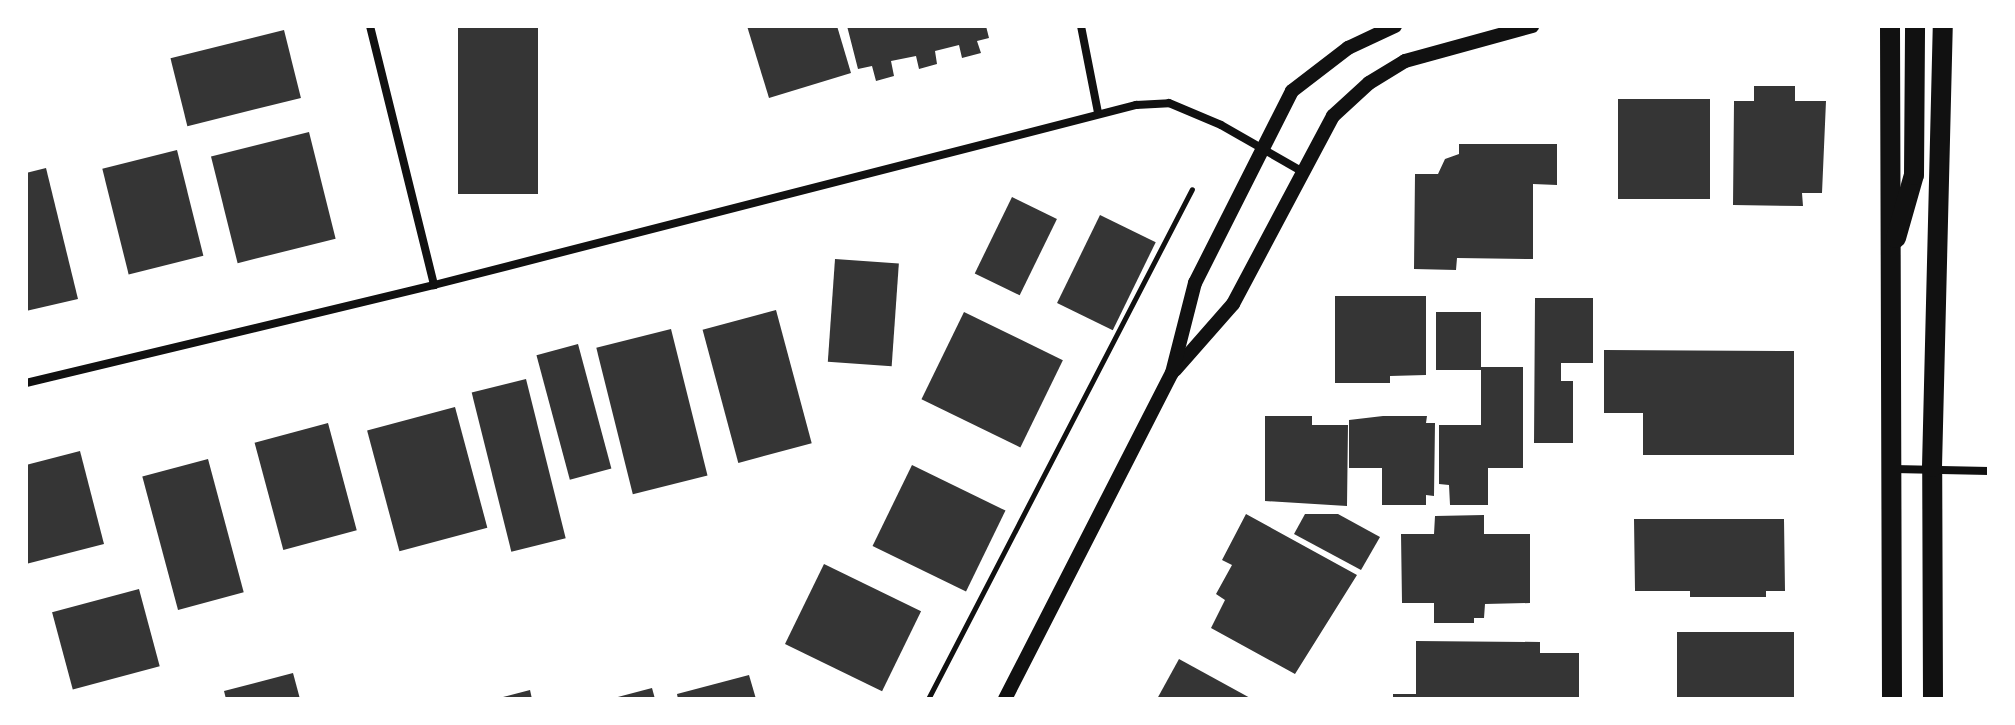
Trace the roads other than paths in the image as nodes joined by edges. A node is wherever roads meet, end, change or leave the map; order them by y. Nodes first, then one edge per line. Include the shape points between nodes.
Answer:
1 (370, 26) edge
2 (1081, 26) edge
3 (1395, 26) edge
4 (1532, 26) edge
5 (1890, 26) edge
6 (1915, 26) edge
7 (1943, 28) edge
8 (1098, 113) junction
9 (1261, 151) junction
10 (1303, 172) junction
11 (1892, 249) junction
12 (434, 285) junction
13 (1172, 373) junction
14 (26, 383) edge
15 (1932, 467) junction
16 (1889, 469) junction
17 (1989, 471) edge
18 (1005, 699) edge
19 (1892, 699) edge
20 (1933, 699) edge

1 - 12 street
2 - 8 street
3 - 9 street via 1348,48 1292,91
4 - 10 street via 1405,61 1369,83 1333,116
5 - 11 main road
6 - 11 main road via 1914,175
7 - 15 main road
8 - 9 street via 1169,103 1221,125
8 - 12 street
9 - 10 street
9 - 13 street via 1195,283
10 - 13 street via 1233,304
11 - 16 main road
12 - 14 street
13 - 18 street
15 - 16 street
15 - 17 street
15 - 20 main road
16 - 19 main road

